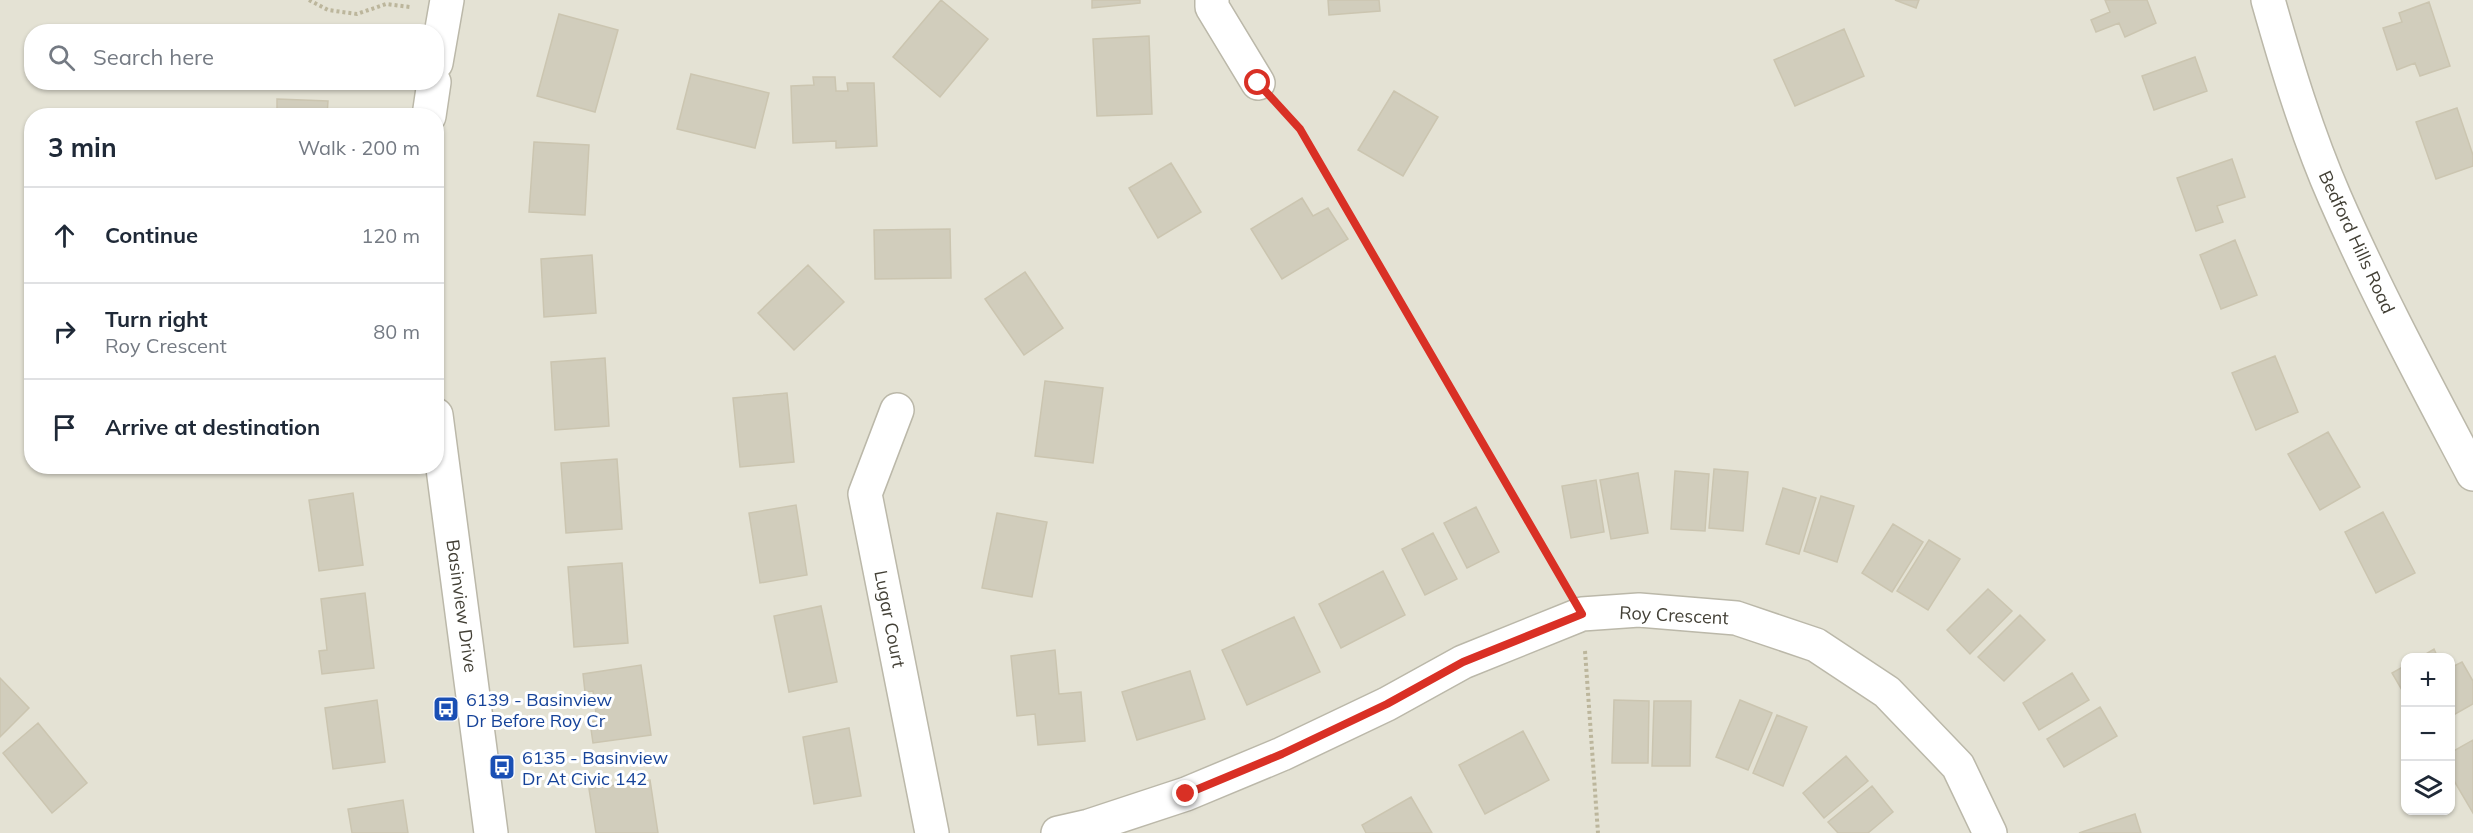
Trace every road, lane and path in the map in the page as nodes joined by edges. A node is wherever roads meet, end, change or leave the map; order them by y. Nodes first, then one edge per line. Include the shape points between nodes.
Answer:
1 (309, 0) edge
2 (1212, 0) edge
3 (2268, 0) edge
4 (446, 6) edge
5 (443, 24) edge
6 (1258, 83) joint
7 (433, 90) edge
8 (430, 108) edge
9 (897, 410) dead end
10 (444, 474) edge
11 (2473, 474) edge
12 (1582, 614) junction
13 (491, 833) edge
14 (932, 833) edge
15 (1058, 833) edge
16 (1598, 833) edge
17 (1990, 833) edge

1 - 4 path via 328,10 357,14 386,4
2 - 6 street via 1212,8
3 - 11 street, Bedford Hills Road via 2296,100 2334,197
4 - 5 street
6 - 12 path via 1300,129
7 - 8 street
9 - 14 street, Lugar Court via 865,494
10 - 13 street, Basinview Drive
12 - 15 street, Roy Crescent via 1463,662 1387,704 1282,754 1186,794
12 - 16 path
12 - 17 street, Roy Crescent via 1639,610 1736,618 1816,645 1887,692 1958,766

